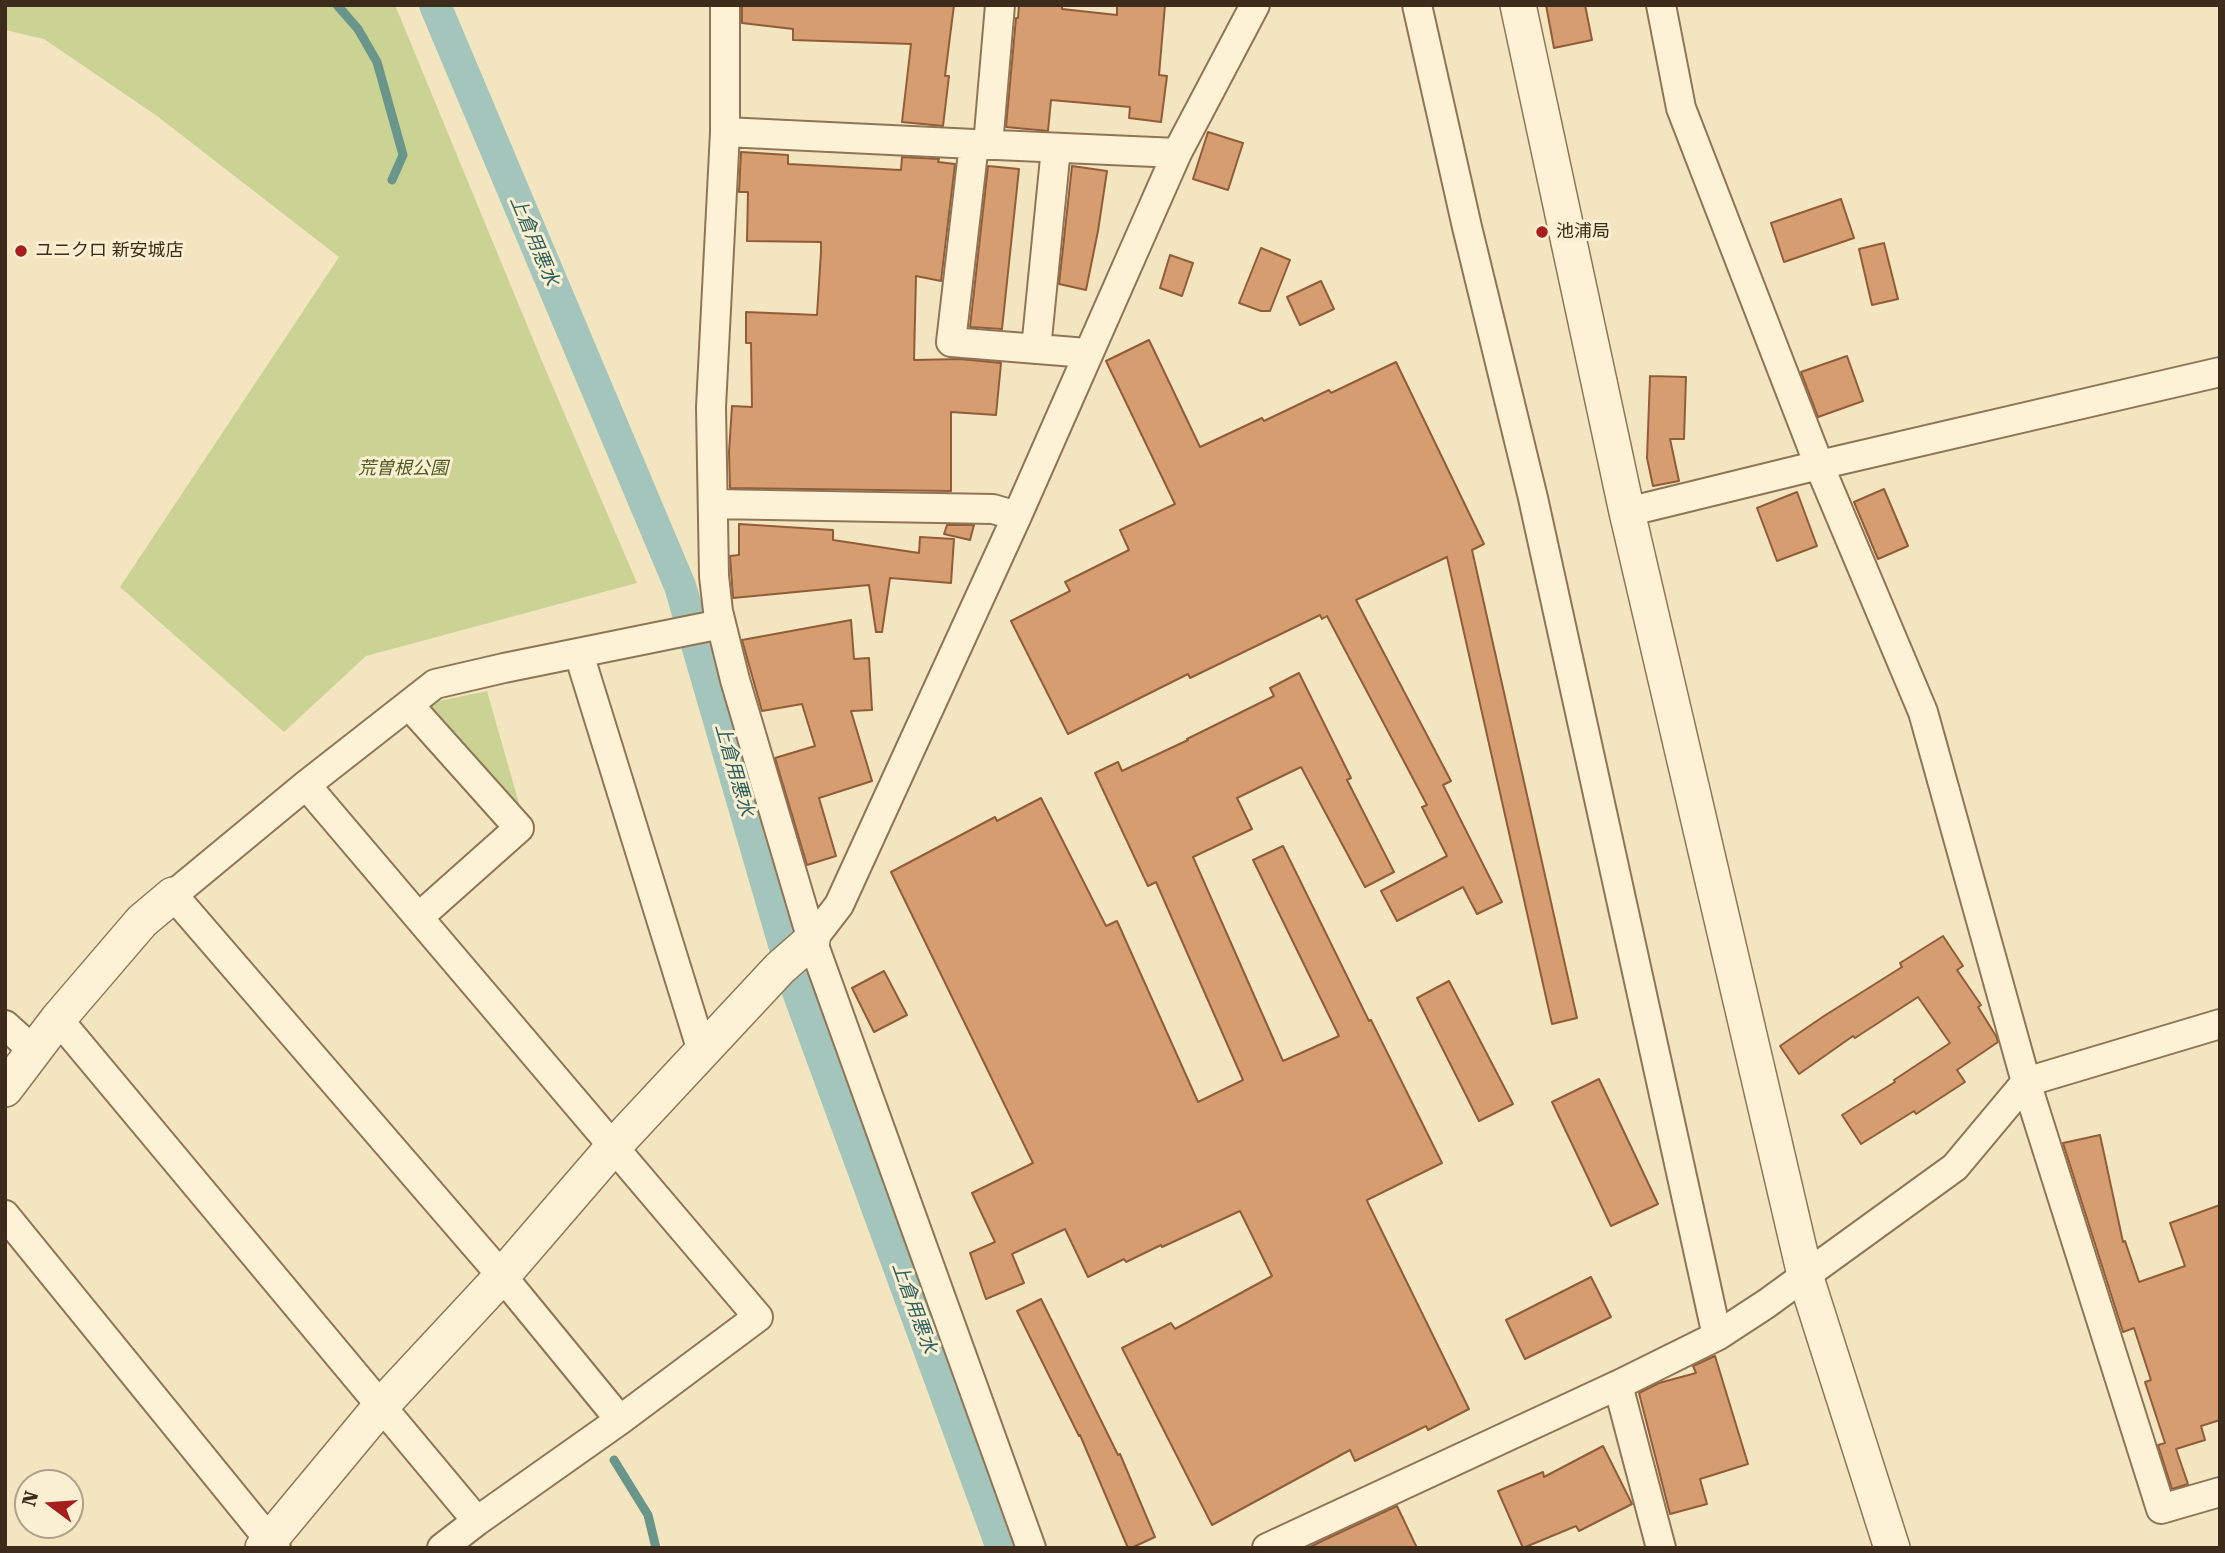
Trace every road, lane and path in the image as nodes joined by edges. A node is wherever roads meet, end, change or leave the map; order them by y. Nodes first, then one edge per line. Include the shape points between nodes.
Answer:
1 (725, 5) edge
2 (1000, 5) edge
3 (1255, 5) edge
4 (1417, 5) edge
5 (1518, 5) edge
6 (1661, 5) edge
7 (725, 132) junction
8 (981, 144) junction
9 (1056, 148) junction
10 (1177, 153) junction
11 (1036, 349) junction
12 (1087, 353) junction
13 (2220, 372) edge
14 (1819, 465) junction
15 (713, 504) junction
16 (1627, 512) junction
17 (1017, 516) junction
18 (721, 624) junction
19 (579, 654) junction
20 (409, 705) junction
21 (306, 785) junction
22 (173, 895) junction
23 (419, 917) junction
24 (812, 940) junction
25 (58, 1019) junction
26 (2220, 1024) edge
27 (5, 1025) edge
28 (34, 1051) junction
29 (702, 1051) junction
30 (2026, 1082) junction
31 (5, 1089) edge
32 (614, 1146) junction
33 (5, 1215) edge
34 (1805, 1275) junction
35 (502, 1276) junction
36 (1717, 1336) junction
37 (1618, 1385) junction
38 (381, 1406) junction
39 (620, 1420) junction
40 (2220, 1492) edge
41 (477, 1521) junction
42 (270, 1545) edge
43 (442, 1548) edge
44 (1031, 1548) edge
45 (1268, 1548) edge
46 (1661, 1548) edge
47 (1892, 1548) edge

1 - 7 street
2 - 8 street
3 - 10 street
4 - 36 street via 1533,498
5 - 16 street
6 - 14 street via 1681,108
7 - 8 street
7 - 15 street via 710,407
8 - 9 street
8 - 11 street via 951,342
9 - 10 street
9 - 11 street
10 - 12 street
11 - 12 street
12 - 17 street
13 - 14 street
14 - 16 street
14 - 30 street via 1923,712
15 - 17 street via 993,509
15 - 18 street via 713,576
16 - 34 street
17 - 24 street via 839,905
18 - 19 street
18 - 24 street
19 - 20 street via 435,684
19 - 29 street
20 - 21 street
20 - 23 street via 519,828
21 - 22 street
21 - 23 street
22 - 25 street via 142,921
22 - 35 street
23 - 32 street
24 - 29 street
24 - 44 street
25 - 28 street
25 - 38 street
26 - 30 street
27 - 28 street
28 - 31 street
29 - 32 street
30 - 34 street via 1955,1167
30 - 40 street via 2161,1509
32 - 35 street
32 - 39 street via 758,1317
33 - 42 street
34 - 36 street
34 - 47 street
35 - 38 street
35 - 39 street
36 - 37 street
37 - 45 street
37 - 46 street
38 - 41 street
38 - 42 street
39 - 41 street
41 - 43 street

